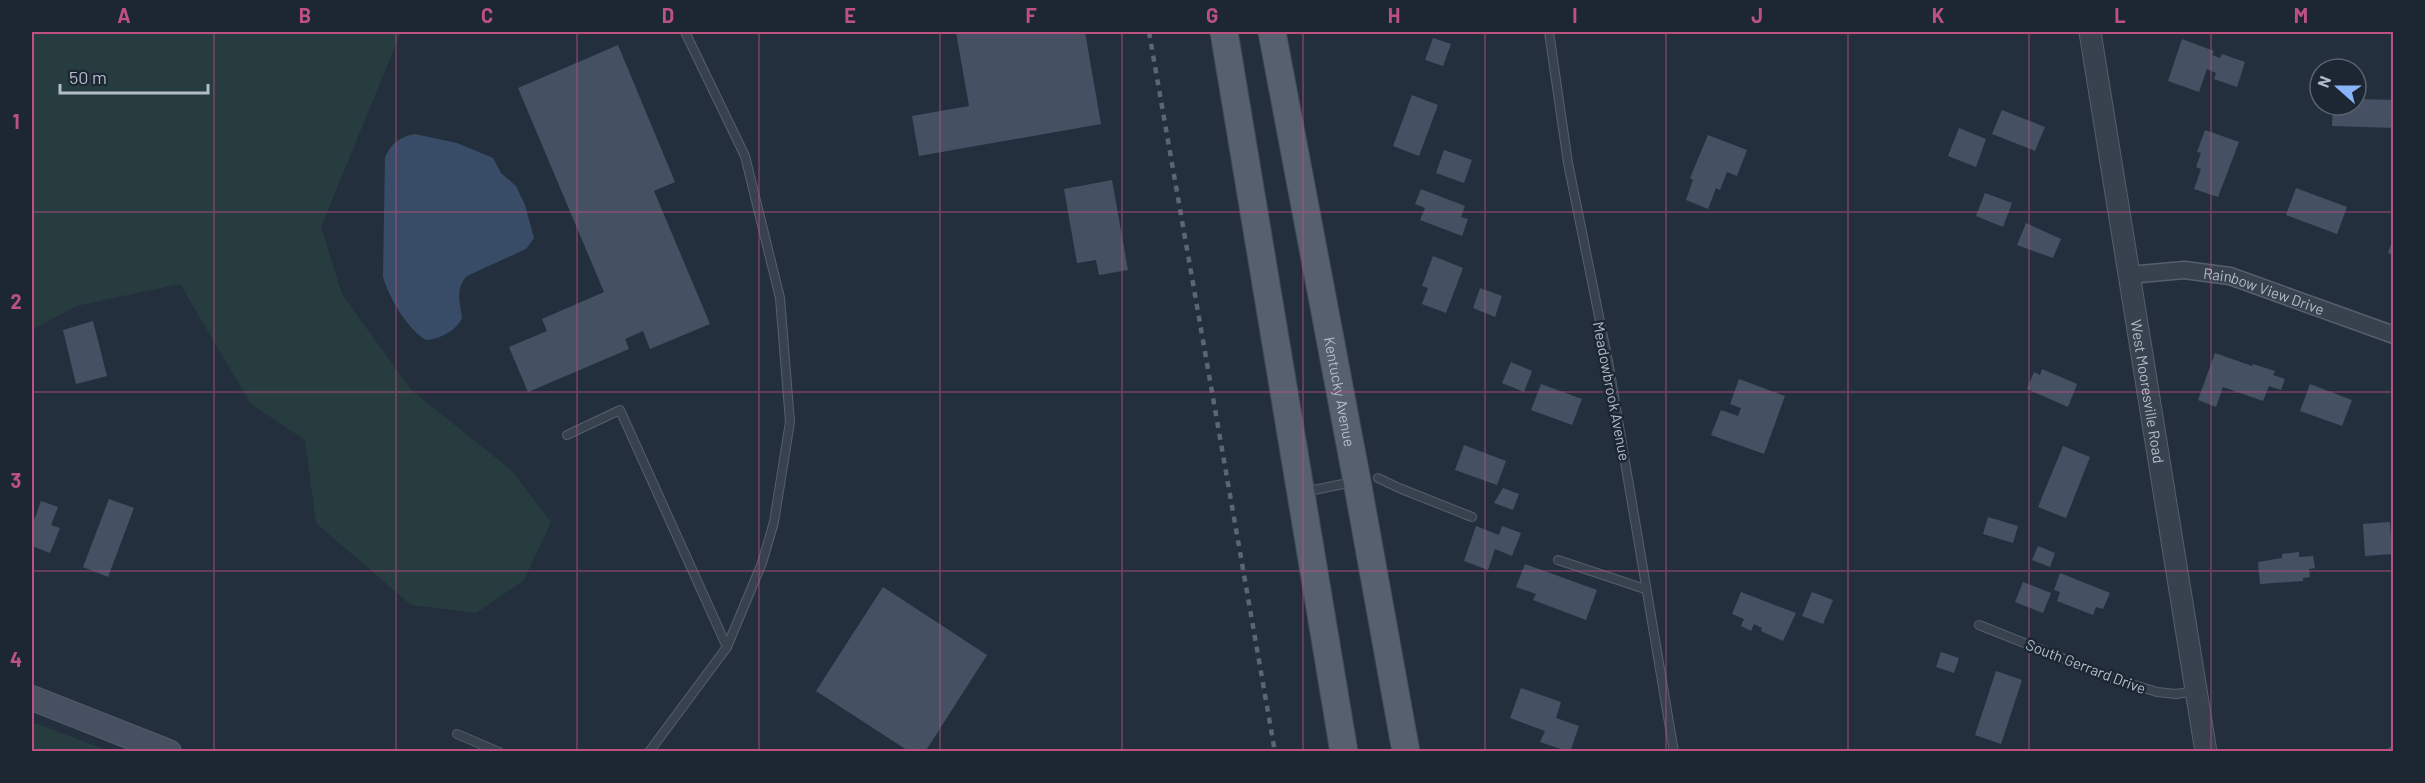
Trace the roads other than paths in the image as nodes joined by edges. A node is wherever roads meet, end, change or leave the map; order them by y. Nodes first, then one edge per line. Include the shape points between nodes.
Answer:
1 (686, 32) edge
2 (1224, 32) edge
3 (1272, 32) edge
4 (1549, 32) edge
5 (2090, 32) edge
6 (2129, 275) junction
7 (2394, 335) edge
8 (567, 435) dead end
9 (1368, 479) junction
10 (1301, 492) junction
11 (1472, 517) dead end
12 (1558, 560) dead end
13 (1645, 589) junction
14 (1979, 625) dead end
15 (727, 647) junction
16 (2196, 691) junction
17 (32, 698) edge
18 (457, 734) dead end
19 (169, 752) edge
20 (499, 752) edge
21 (650, 752) edge
22 (1344, 752) edge
23 (1406, 752) edge
24 (1674, 752) edge
25 (2206, 752) edge

1 - 15 lane via 745,156 780,298 790,422 774,522 762,563
2 - 10 main road
3 - 9 main road, Kentucky Avenue
4 - 13 lane, Meadowbrook Avenue via 1568,163 1608,361
5 - 6 street, West Mooresville Road
6 - 7 street, Rainbow View Drive via 2184,270 2230,276
6 - 16 street, West Mooresville Road
8 - 15 lane via 620,410
9 - 10 lane
9 - 11 lane
9 - 23 main road, Kentucky Avenue
10 - 22 main road
12 - 13 lane
13 - 24 lane, Meadowbrook Avenue
14 - 16 lane, South Gerrard Drive via 2157,692
15 - 21 lane
16 - 25 street, West Mooresville Road
17 - 19 main road
18 - 20 lane

